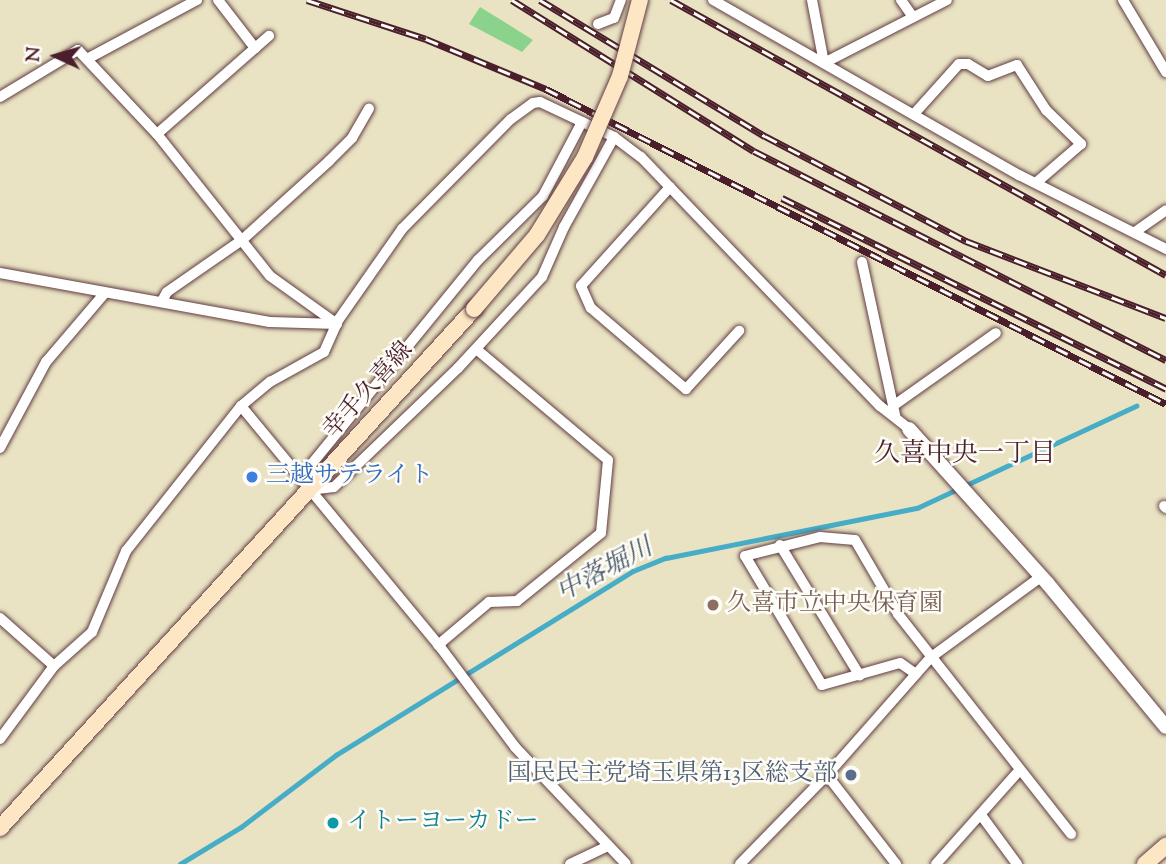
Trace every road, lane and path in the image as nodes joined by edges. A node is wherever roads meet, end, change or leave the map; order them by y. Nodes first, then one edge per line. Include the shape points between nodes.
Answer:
1 (197, 0) edge
2 (218, 0) edge
3 (621, 0) edge
4 (640, 0) edge
5 (713, 0) edge
6 (812, 0) edge
7 (901, 0) edge
8 (947, 0) edge
9 (1123, 0) edge
10 (913, 17) junction
11 (598, 24) dead end
12 (269, 36) dead end
13 (255, 48) junction
14 (86, 59) junction
15 (824, 63) junction
16 (1166, 72) edge
17 (0, 97) edge
18 (369, 108) dead end
19 (914, 114) junction
20 (582, 122) junction
21 (157, 134) junction
22 (614, 137) junction
23 (1037, 182) junction
24 (670, 187) junction
25 (1166, 210) edge
26 (1135, 232) junction
27 (242, 240) junction
28 (1166, 249) edge
29 (862, 262) dead end
30 (0, 273) edge
31 (105, 293) junction
32 (162, 301) junction
33 (337, 324) junction
34 (739, 331) dead end
35 (996, 333) dead end
36 (477, 349) junction
37 (241, 406) junction
38 (894, 411) junction
39 (909, 429) joint
40 (0, 448) edge
41 (309, 490) junction
42 (780, 545) junction
43 (1042, 576) junction
44 (0, 618) edge
45 (438, 645) junction
46 (930, 658) junction
47 (54, 666) junction
48 (916, 674) junction
49 (860, 676) junction
50 (1165, 723) edge
51 (2, 732) edge
52 (1019, 771) junction
53 (827, 775) junction
54 (981, 815) junction
55 (0, 828) edge
56 (1071, 834) dead end
57 (608, 846) junction
58 (1166, 846) edge
59 (570, 864) edge
60 (626, 864) edge
61 (740, 864) edge
62 (896, 864) edge
63 (936, 864) edge
64 (1017, 864) edge
65 (1145, 864) edge

1 - 14 street
2 - 13 street
3 - 11 street via 614,18
4 - 41 main road, 幸手久喜線, bridge via 614,93 580,168 537,235
5 - 15 street
6 - 15 street
7 - 10 street
8 - 10 street
9 - 16 street
10 - 15 street
12 - 13 street
13 - 21 street
14 - 17 street via 74,49
14 - 21 street
15 - 19 street
18 - 27 street via 344,145
19 - 23 street
19 - 23 street via 959,64 968,64 984,76 1017,65 1046,110 1082,144
20 - 22 street
20 - 33 street via 540,102 518,113 401,229
20 - 41 street via 542,196 478,260 310,465
21 - 27 street
22 - 24 street via 642,157
22 - 36 street via 542,276
23 - 26 street
24 - 34 street via 581,286 592,308 685,388
24 - 38 street via 880,407
25 - 26 street
26 - 28 street
27 - 32 street via 167,292
27 - 33 street via 270,276
29 - 38 street
30 - 31 street
31 - 32 street
31 - 40 street via 46,362
32 - 33 street via 270,322
33 - 37 street via 324,352 270,382
35 - 38 street
36 - 41 street via 334,487
36 - 45 street via 608,460 601,533 517,601 489,602
37 - 41 street
37 - 47 street via 126,551 92,632
38 - 39 street
39 - 43 street
41 - 45 street
41 - 55 main road, 幸手久喜線
42 - 46 street via 820,537 855,540 882,591
42 - 49 street
42 - 49 street via 745,556 817,677 822,685
43 - 46 street
43 - 50 street
44 - 47 street
45 - 57 street via 515,747
46 - 48 street
46 - 52 street
47 - 51 street
48 - 49 street via 900,663
48 - 53 street
52 - 54 street
52 - 56 street
53 - 61 street
53 - 62 street
54 - 63 street
54 - 64 street
57 - 59 street
57 - 60 street
58 - 65 main road

